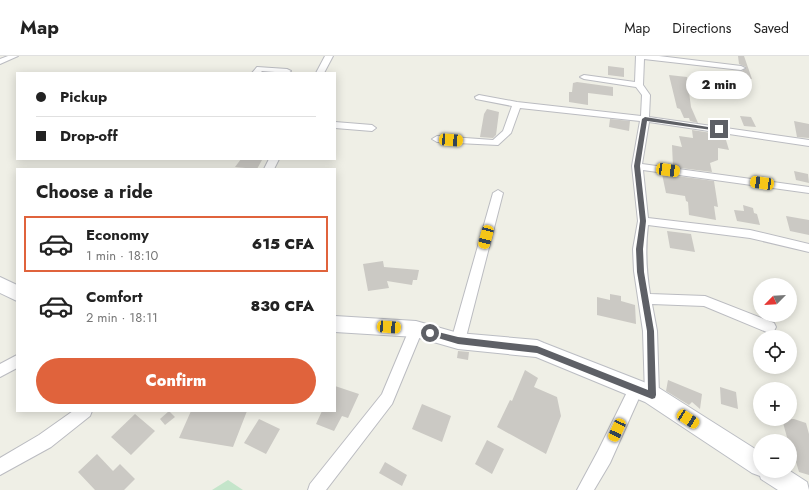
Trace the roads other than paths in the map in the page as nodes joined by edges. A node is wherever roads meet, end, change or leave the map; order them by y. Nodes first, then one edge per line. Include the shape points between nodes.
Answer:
1 (14, 56) edge
2 (329, 56) edge
3 (640, 56) edge
4 (0, 62) edge
5 (741, 68) dead end
6 (287, 71) dead end
7 (257, 72) edge
8 (321, 72) edge
9 (584, 77) dead end
10 (639, 85) junction
11 (479, 98) dead end
12 (517, 105) junction
13 (645, 119) junction
14 (336, 124) edge
15 (372, 128) dead end
16 (437, 139) dead end
17 (809, 143) edge
18 (637, 166) junction
19 (809, 190) edge
20 (498, 193) dead end
21 (643, 221) junction
22 (809, 248) edge
23 (0, 284) edge
24 (16, 293) edge
25 (645, 299) junction
26 (336, 324) edge
27 (769, 327) dead end
28 (416, 329) junction
29 (458, 341) junction
30 (16, 362) edge
31 (0, 371) edge
32 (644, 392) junction
33 (84, 412) edge
34 (753, 461) edge
35 (0, 467) edge
36 (780, 478) edge
37 (316, 490) edge
38 (585, 490) edge
39 (799, 490) edge

1 - 4 street
2 - 8 street
3 - 5 street
3 - 10 street
6 - 7 street via 260,69
9 - 10 street
10 - 13 street via 646,95
11 - 12 street
12 - 13 street
12 - 16 street via 507,133 495,143
13 - 17 street
13 - 18 street
14 - 15 street
18 - 19 street
18 - 21 street
20 - 29 street
21 - 22 street via 750,234
21 - 25 street via 640,272
23 - 24 street
25 - 27 street via 705,301
25 - 32 street via 650,331
26 - 28 street
28 - 29 street
28 - 37 street via 387,399
29 - 32 street via 537,349
30 - 31 street
32 - 34 street
32 - 38 street
33 - 35 street via 46,441
36 - 39 street

